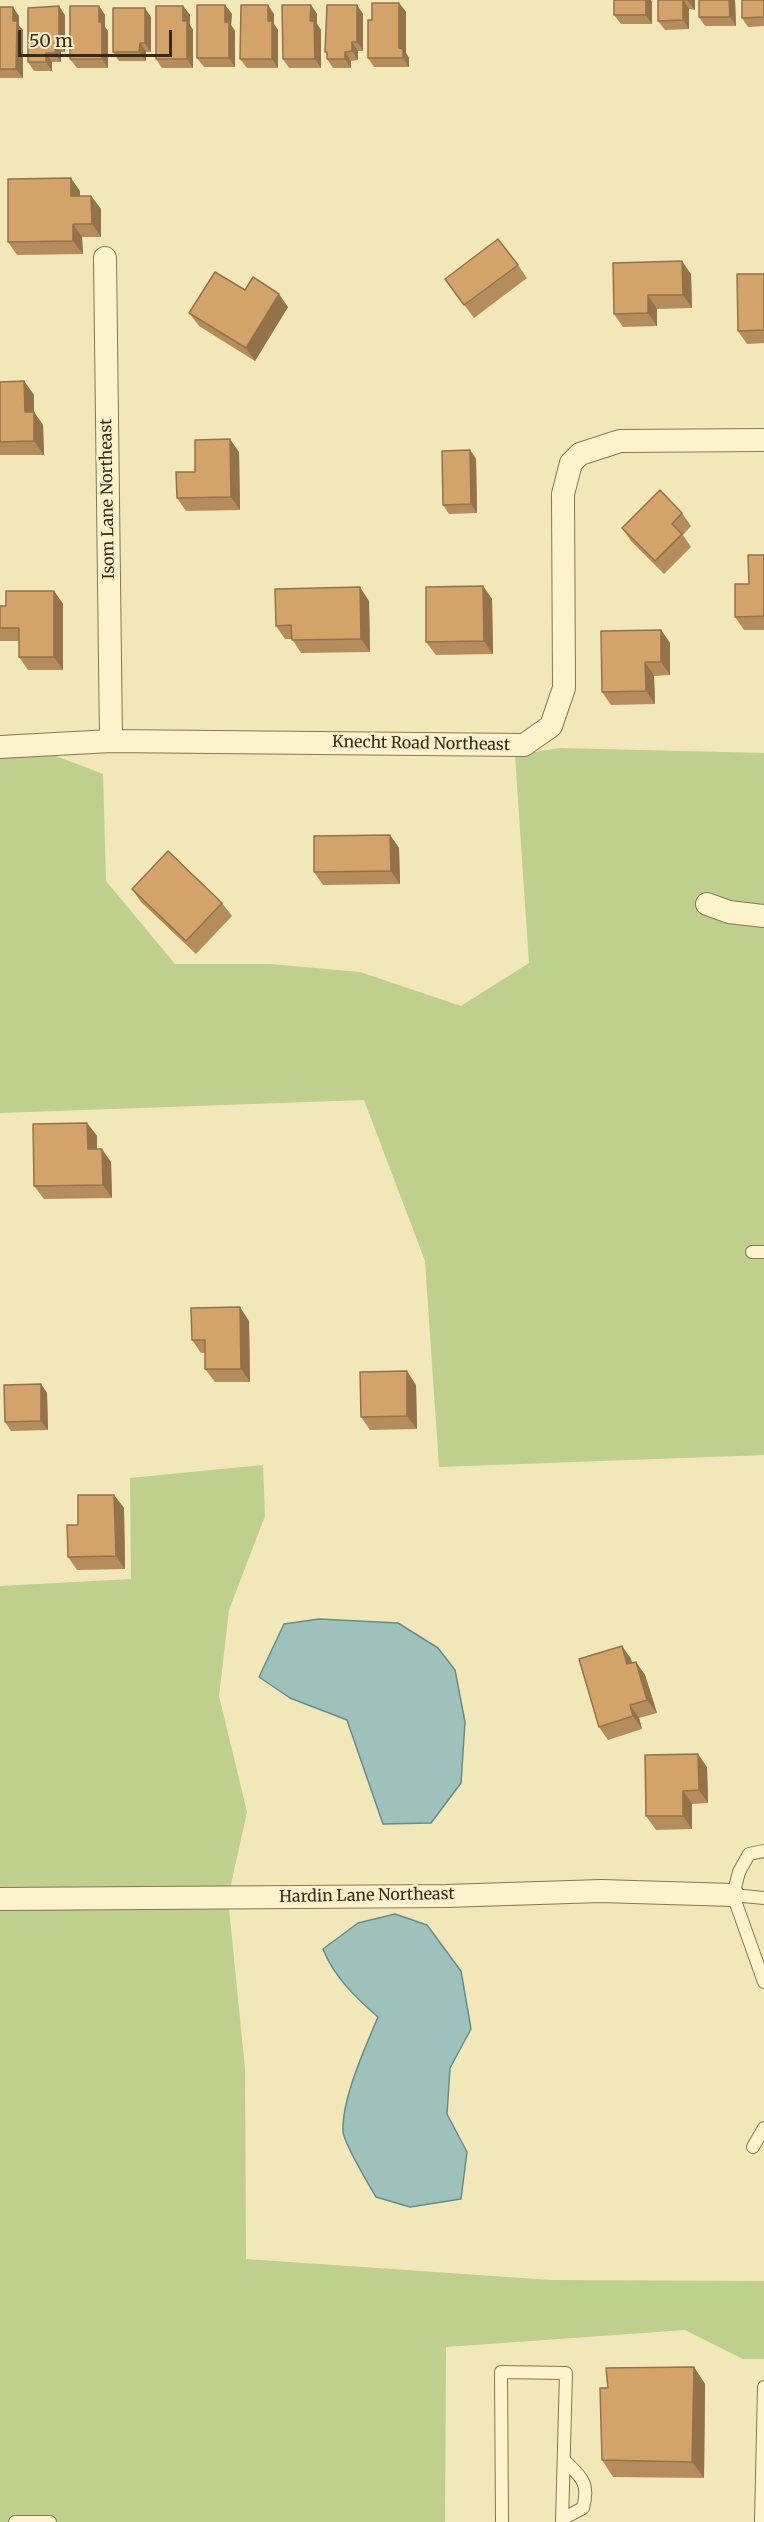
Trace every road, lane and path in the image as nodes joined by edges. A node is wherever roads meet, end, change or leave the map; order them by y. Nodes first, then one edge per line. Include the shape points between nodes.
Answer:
1 (105, 258) dead end
2 (764, 440) edge
3 (111, 741) junction
4 (0, 747) edge
5 (706, 904) dead end
6 (764, 916) edge
7 (764, 1851) edge
8 (733, 1895) junction
9 (764, 1898) edge
10 (0, 1899) edge
11 (764, 1983) edge
12 (764, 2128) edge
13 (753, 2147) dead end
14 (764, 2387) edge
15 (564, 2460) junction
16 (562, 2520) edge
17 (15, 2522) edge
18 (50, 2522) edge
19 (502, 2522) edge
20 (760, 2522) edge

1 - 3 street, Isom Lane Northeast
2 - 3 street, Knecht Road Northeast via 620,441 580,454 571,463 563,494 564,687 551,726 524,745
3 - 4 street, Knecht Road Northeast
5 - 6 street via 729,912
7 - 8 lane via 749,1854
8 - 9 lane
8 - 10 street, Hardin Lane Northeast via 591,1891 446,1896
8 - 11 lane
12 - 13 lane
14 - 20 lane
15 - 16 lane
15 - 16 lane via 586,2484 586,2497 584,2508
15 - 19 lane via 566,2373 501,2372
17 - 18 lane

